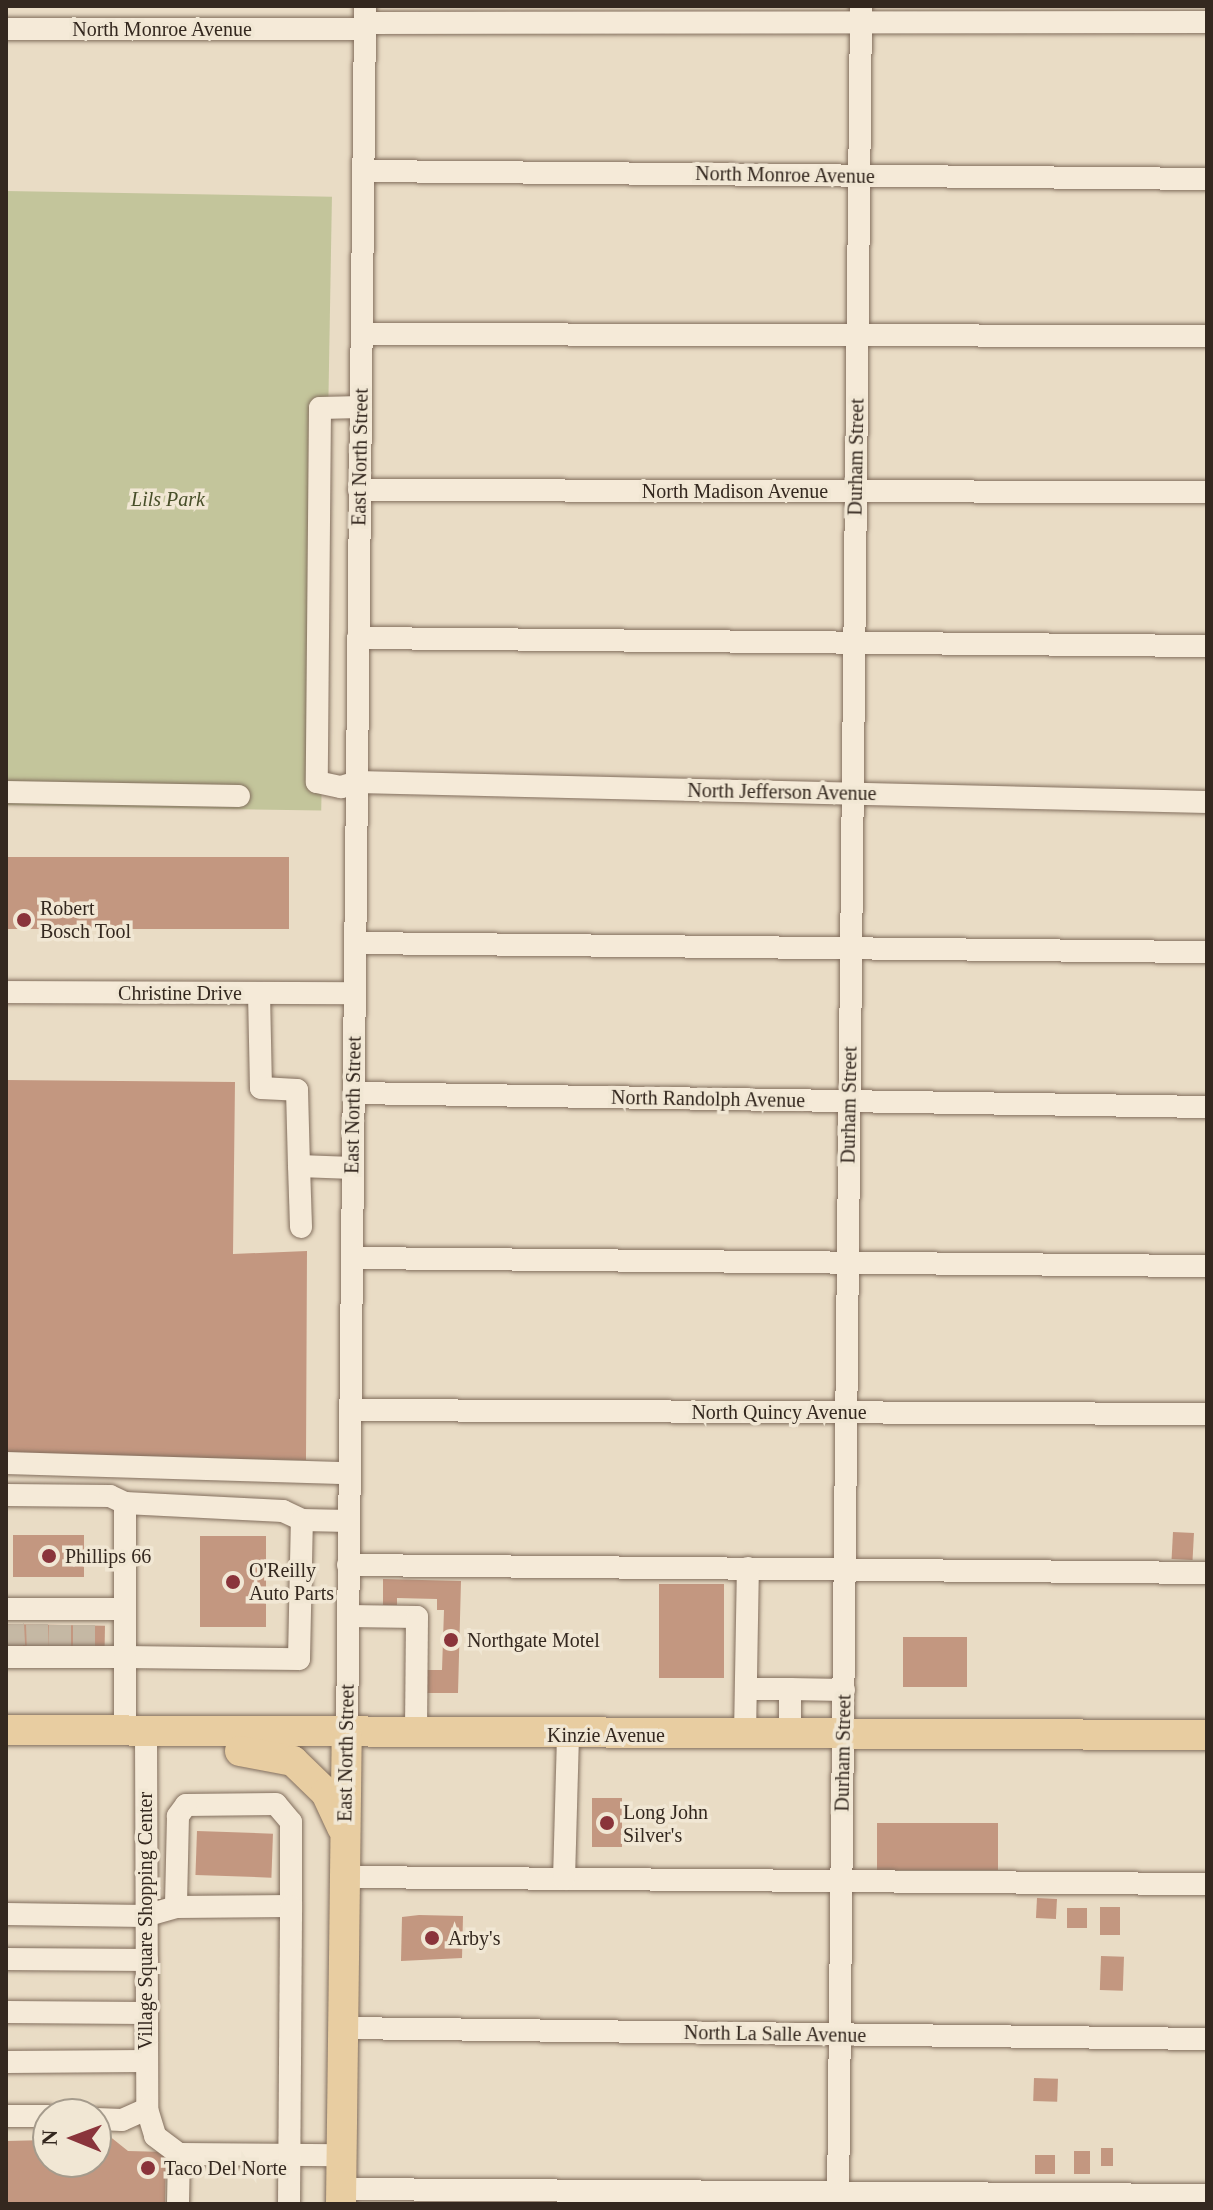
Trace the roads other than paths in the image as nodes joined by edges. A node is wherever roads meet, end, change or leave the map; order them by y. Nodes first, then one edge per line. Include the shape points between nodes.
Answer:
1 (861, 14) edge
2 (365, 20) edge
3 (1207, 22) edge
4 (6, 29) edge
5 (363, 171) junction
6 (859, 175) junction
7 (1207, 179) edge
8 (362, 334) junction
9 (857, 335) junction
10 (1207, 336) edge
11 (361, 407) junction
12 (359, 490) junction
13 (856, 491) junction
14 (1207, 492) edge
15 (358, 638) junction
16 (854, 643) junction
17 (1207, 646) edge
18 (357, 782) junction
19 (6, 792) edge
20 (853, 794) junction
21 (239, 796) dead end
22 (1207, 802) edge
23 (355, 943) junction
24 (851, 948) junction
25 (1207, 952) edge
26 (6, 992) edge
27 (259, 993) junction
28 (354, 993) junction
29 (354, 1093) junction
30 (849, 1101) junction
31 (1207, 1107) edge
32 (299, 1166) junction
33 (353, 1168) junction
34 (301, 1227) dead end
35 (352, 1258) junction
36 (848, 1263) junction
37 (1207, 1266) edge
38 (350, 1410) junction
39 (846, 1412) junction
40 (1207, 1414) edge
41 (6, 1463) edge
42 (349, 1473) junction
43 (6, 1495) edge
44 (125, 1503) junction
45 (302, 1520) junction
46 (349, 1521) junction
47 (348, 1565) junction
48 (748, 1568) junction
49 (845, 1569) junction
50 (1207, 1573) edge
51 (124, 1609) junction
52 (348, 1616) junction
53 (11, 1634) edge
54 (49, 1634) junction
55 (84, 1634) junction
56 (125, 1657) junction
57 (746, 1689) junction
58 (790, 1689) junction
59 (844, 1690) junction
60 (6, 1730) edge
61 (135, 1733) junction
62 (194, 1733) junction
63 (347, 1735) junction
64 (416, 1735) junction
65 (568, 1735) junction
66 (745, 1735) junction
67 (790, 1735) junction
68 (843, 1735) junction
69 (1207, 1735) edge
70 (345, 1835) junction
71 (345, 1877) junction
72 (564, 1879) junction
73 (842, 1881) junction
74 (1207, 1884) edge
75 (291, 1906) junction
76 (176, 1907) junction
77 (6, 1914) edge
78 (145, 1916) junction
79 (6, 1959) edge
80 (147, 1960) junction
81 (6, 2012) edge
82 (145, 2013) junction
83 (343, 2028) junction
84 (840, 2034) junction
85 (1207, 2039) edge
86 (145, 2061) junction
87 (6, 2062) edge
88 (147, 2109) junction
89 (6, 2116) edge
90 (32, 2116) edge
91 (112, 2120) edge
92 (179, 2154) junction
93 (341, 2155) junction
94 (290, 2156) junction
95 (1207, 2195) edge
96 (342, 2197) edge
97 (838, 2198) edge
98 (178, 2204) edge
99 (289, 2204) edge

1 - 2 street, North Monroe Avenue
1 - 3 street, North Monroe Avenue
1 - 6 street, Durham Street
2 - 4 street, North Monroe Avenue
2 - 5 street, East North Street
5 - 6 street, North Monroe Avenue
5 - 8 street, East North Street
6 - 7 street, North Monroe Avenue
6 - 9 street, Durham Street
8 - 9 street
8 - 11 street, East North Street
9 - 10 street
9 - 13 street, Durham Street
11 - 12 street, East North Street
11 - 18 street, North Jefferson Avenue via 320,408 317,782 341,787
12 - 13 street, North Madison Avenue
12 - 15 street, East North Street
13 - 14 street, North Madison Avenue
13 - 16 street, Durham Street
15 - 16 street
15 - 18 street, East North Street
16 - 17 street
16 - 20 street, Durham Street
18 - 20 street, North Jefferson Avenue
18 - 23 street, East North Street
19 - 21 street
20 - 22 street, North Jefferson Avenue
20 - 24 street, Durham Street
23 - 24 street
23 - 28 street, East North Street
24 - 25 street
24 - 30 street, Durham Street
26 - 27 street, Christine Drive
27 - 28 street, Christine Drive
27 - 32 street via 261,1088 297,1090
28 - 29 street, East North Street
29 - 30 street, North Randolph Avenue
29 - 33 street, East North Street
30 - 31 street, North Randolph Avenue
30 - 36 street, Durham Street
32 - 33 street
32 - 34 street
33 - 35 street, East North Street
35 - 36 street
35 - 38 street, East North Street
36 - 37 street
36 - 39 street, Durham Street
38 - 39 street, North Quincy Avenue
38 - 42 street, East North Street
39 - 40 street, North Quincy Avenue
39 - 49 street, Durham Street
41 - 42 street
42 - 46 street, East North Street
43 - 44 street via 110,1496
44 - 45 street via 283,1511
44 - 51 street, Village Square Shopping Center
45 - 46 street
45 - 56 street via 299,1659
46 - 47 street, East North Street
47 - 48 street
47 - 52 street, East North Street
48 - 49 street
48 - 57 street
49 - 50 street
49 - 59 street, Durham Street
51 - 55 street
51 - 56 street, Village Square Shopping Center
52 - 63 street, East North Street
52 - 64 street via 417,1617
53 - 54 street
53 - 54 street
54 - 55 street
54 - 55 street
55 - 56 street
56 - 61 street, Village Square Shopping Center
57 - 58 street
57 - 66 street
58 - 59 street
58 - 67 street
59 - 68 street, Durham Street
60 - 61 main road, Kinzie Avenue
61 - 62 main road, Kinzie Avenue
61 - 78 street, Village Square Shopping Center
62 - 63 main road, Kinzie Avenue
62 - 70 main road via 219,1747 293,1761 326,1793
63 - 64 main road, Kinzie Avenue
63 - 70 main road, East North Street
64 - 65 main road, Kinzie Avenue
65 - 66 main road, Kinzie Avenue
65 - 72 street
66 - 67 main road, Kinzie Avenue
67 - 68 main road, Kinzie Avenue
68 - 69 main road, Kinzie Avenue
68 - 73 street, Durham Street
70 - 71 main road, East North Street
71 - 72 street
71 - 83 main road, East North Street
72 - 73 street
73 - 74 street
73 - 84 street, Durham Street
75 - 76 street
75 - 76 street via 291,1822 276,1804 265,1804 186,1805 178,1816
75 - 94 street
76 - 78 street
77 - 78 street
78 - 80 street, Village Square Shopping Center
79 - 80 street
80 - 82 street, Village Square Shopping Center
81 - 82 street
82 - 86 street, Village Square Shopping Center
83 - 84 street, North La Salle Avenue
83 - 93 main road, East North Street
84 - 85 street, North La Salle Avenue
84 - 97 street, Durham Street
86 - 87 street
86 - 88 street, Village Square Shopping Center
88 - 91 street
88 - 92 street via 155,2136
89 - 90 street
92 - 94 street
92 - 98 street
93 - 94 street
93 - 96 main road, East North Street
94 - 99 street
95 - 97 street
96 - 97 street

